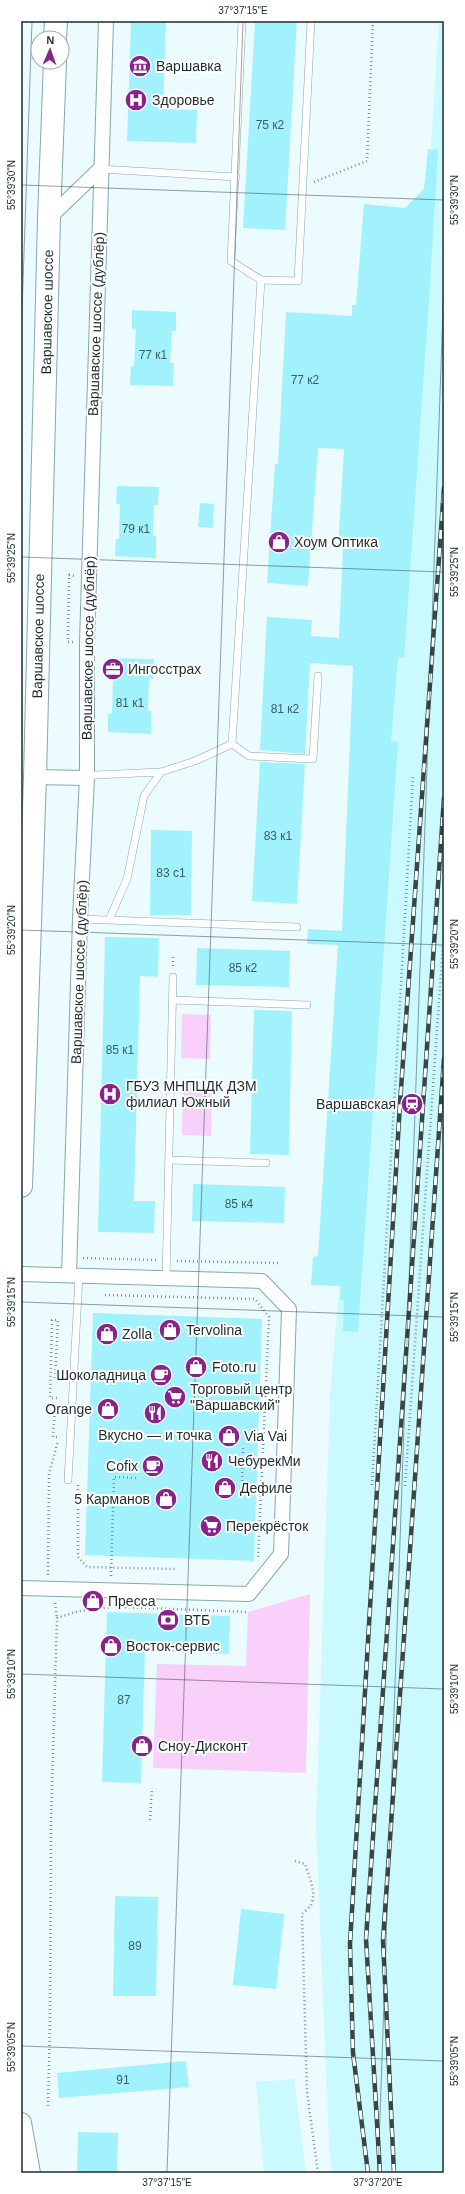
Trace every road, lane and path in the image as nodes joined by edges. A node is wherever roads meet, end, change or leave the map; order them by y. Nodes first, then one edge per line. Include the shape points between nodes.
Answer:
1 (106, 21) edge
2 (242, 21) edge
3 (311, 21) edge
4 (373, 21) edge
5 (55, 70) edge
6 (100, 169) junction
7 (236, 177) junction
8 (303, 186) junction
9 (49, 218) junction
10 (261, 280) junction
11 (69, 575) dead end
12 (68, 642) dead end
13 (318, 676) dead end
14 (232, 744) junction
15 (161, 772) junction
16 (35, 776) junction
17 (413, 777) dead end
18 (87, 778) junction
19 (80, 919) junction
20 (109, 920) junction
21 (297, 927) dead end
22 (444, 930) edge
23 (173, 977) dead end
24 (172, 1000) junction
25 (307, 1005) dead end
26 (169, 1160) junction
27 (266, 1163) dead end
28 (21, 1186) edge
29 (21, 1274) edge
30 (74, 1276) junction
31 (166, 1279) junction
32 (105, 1295) dead end
33 (55, 1378) dead end
34 (60, 1406) dead end
35 (55, 1408) dead end
36 (59, 1429) dead end
37 (58, 1437) junction
38 (70, 1437) junction
39 (243, 1446) dead end
40 (78, 1477) dead end
41 (138, 1478) dead end
42 (68, 1480) dead end
43 (242, 1481) dead end
44 (372, 1485) dead end
45 (406, 1486) dead end
46 (258, 1560) dead end
47 (111, 1567) junction
48 (176, 1569) dead end
49 (47, 1572) dead end
50 (21, 1588) edge
51 (248, 1612) dead end
52 (152, 1788) dead end
53 (150, 1820) dead end
54 (295, 1861) dead end
55 (48, 2106) dead end
56 (21, 2123) edge
57 (30, 2173) edge
58 (318, 2173) edge

1 - 6 street, Варшавское шоссе (дублёр)
2 - 7 lane
3 - 8 lane
4 - 8 path via 367,161
5 - 9 main road, Варшавское шоссе
6 - 7 lane
6 - 9 street
6 - 18 street, Варшавское шоссе (дублёр) via 87,643
7 - 10 lane via 231,261
8 - 10 lane via 298,280
9 - 16 main road, Варшавское шоссе
10 - 14 lane
11 - 12 path
13 - 14 lane via 313,759 249,756
14 - 15 lane via 195,761
15 - 18 lane via 95,775
15 - 20 lane via 144,796 127,879
16 - 18 street
16 - 28 main road, Варшавское шоссе
17 - 44 path
18 - 19 street, Варшавское шоссе (дублёр)
19 - 20 lane
19 - 30 street, Варшавское шоссе (дублёр)
20 - 21 lane
22 - 45 path
23 - 24 lane
24 - 25 lane
24 - 26 lane
26 - 27 lane
26 - 31 lane
29 - 30 street
30 - 31 street
30 - 38 lane
31 - 50 street via 262,1281 289,1309 281,1554 249,1594
32 - 46 path via 255,1299 269,1317
33 - 34 path via 58,1320 52,1320 50,1398 60,1398
35 - 37 path via 53,1437
36 - 37 path
37 - 38 path
37 - 49 path via 49,1474
38 - 42 lane
39 - 43 path
40 - 47 path via 78,1557 87,1567
41 - 47 path via 114,1477
47 - 48 path
51 - 55 path via 110,1607 79,1610 57,1618 51,1820
52 - 53 path
54 - 58 path via 305,1864 311,1879 311,1905 302,1914 307,2092
56 - 57 street

